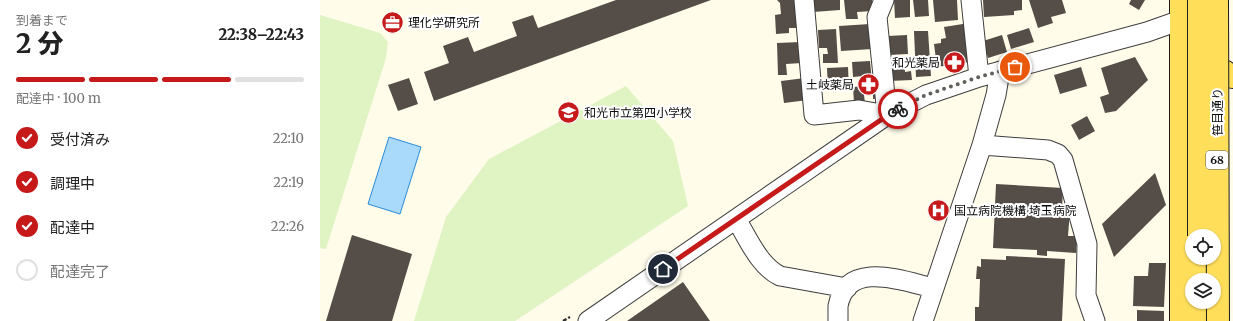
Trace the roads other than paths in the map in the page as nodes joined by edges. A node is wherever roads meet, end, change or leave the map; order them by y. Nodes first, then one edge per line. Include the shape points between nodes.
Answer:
1 (804, 0) edge
2 (884, 0) edge
3 (971, 0) edge
4 (1199, 0) edge
5 (1203, 0) edge
6 (1217, 0) edge
7 (1181, 10) edge
8 (1000, 71) junction
9 (979, 77) junction
10 (1233, 78) edge
11 (1181, 90) junction
12 (888, 115) junction
13 (982, 146) junction
14 (736, 219) junction
15 (1199, 229) edge
16 (847, 288) junction
17 (934, 288) junction
18 (1199, 309) edge
19 (588, 321) edge
20 (838, 321) edge
21 (923, 321) edge
22 (1095, 321) edge
23 (1181, 321) edge
24 (1199, 321) edge
25 (1218, 321) edge

1 - 12 street via 814,115 859,110
2 - 12 street via 877,17
3 - 9 street
4 - 15 main road, 笹目通り / 68, bridge
5 - 7 street
6 - 25 main road, 笹目通り / 68, bridge
7 - 8 street via 1147,32
7 - 11 main road
8 - 9 street
8 - 13 street
9 - 12 street via 926,95
10 - 11 main road via 1224,71 1195,69 1188,75
11 - 23 main road
12 - 14 street
13 - 17 street
13 - 22 street via 1048,150 1058,154 1063,160 1087,244 1086,295
14 - 16 street via 763,264 774,273
14 - 19 street
16 - 17 street via 851,282 862,277 878,276
16 - 20 street via 838,305
17 - 21 street
18 - 24 main road

